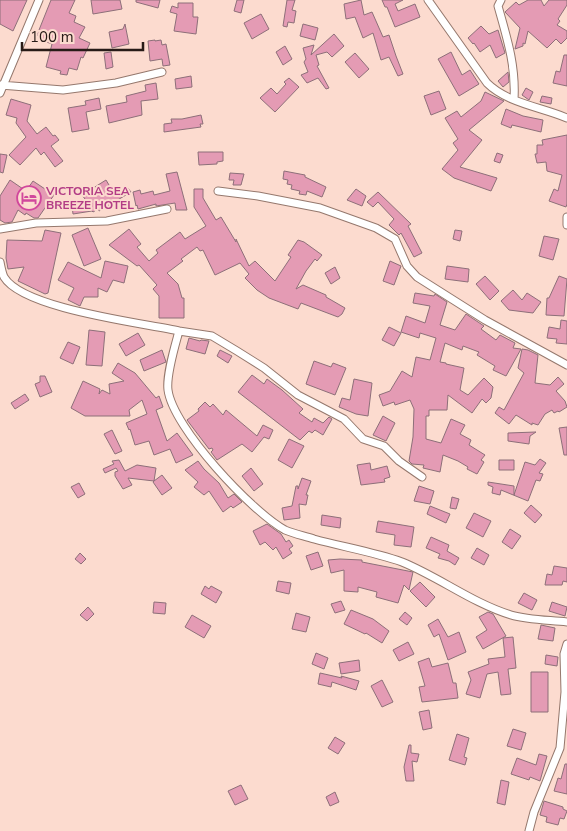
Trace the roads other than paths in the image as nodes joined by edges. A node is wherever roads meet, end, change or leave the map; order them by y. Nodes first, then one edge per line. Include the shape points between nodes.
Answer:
1 (38, 0) edge
2 (428, 0) edge
3 (501, 0) edge
4 (162, 72) dead end
5 (2, 85) edge
6 (0, 93) edge
7 (514, 99) junction
8 (567, 118) edge
9 (218, 191) dead end
10 (167, 209) dead end
11 (567, 217) edge
12 (567, 225) edge
13 (0, 229) edge
14 (0, 262) edge
15 (179, 331) junction
16 (567, 365) edge
17 (422, 476) dead end
18 (567, 624) edge
19 (567, 644) edge
20 (529, 831) edge

1 - 5 street
2 - 7 street via 487,83
3 - 7 street via 498,6 514,71
4 - 5 street via 116,83 63,90
5 - 6 street
7 - 8 street
9 - 16 street via 320,208 376,228 395,238 407,266 417,276 485,320
10 - 13 street via 107,220 36,223
11 - 12 street
14 - 15 street via 5,278 29,296 69,310
15 - 17 street via 212,336 264,368 298,394 344,419 363,439 384,446 398,461
15 - 18 street via 167,388 174,408 207,458 263,515 287,531 400,562 511,615
19 - 20 street via 560,748

